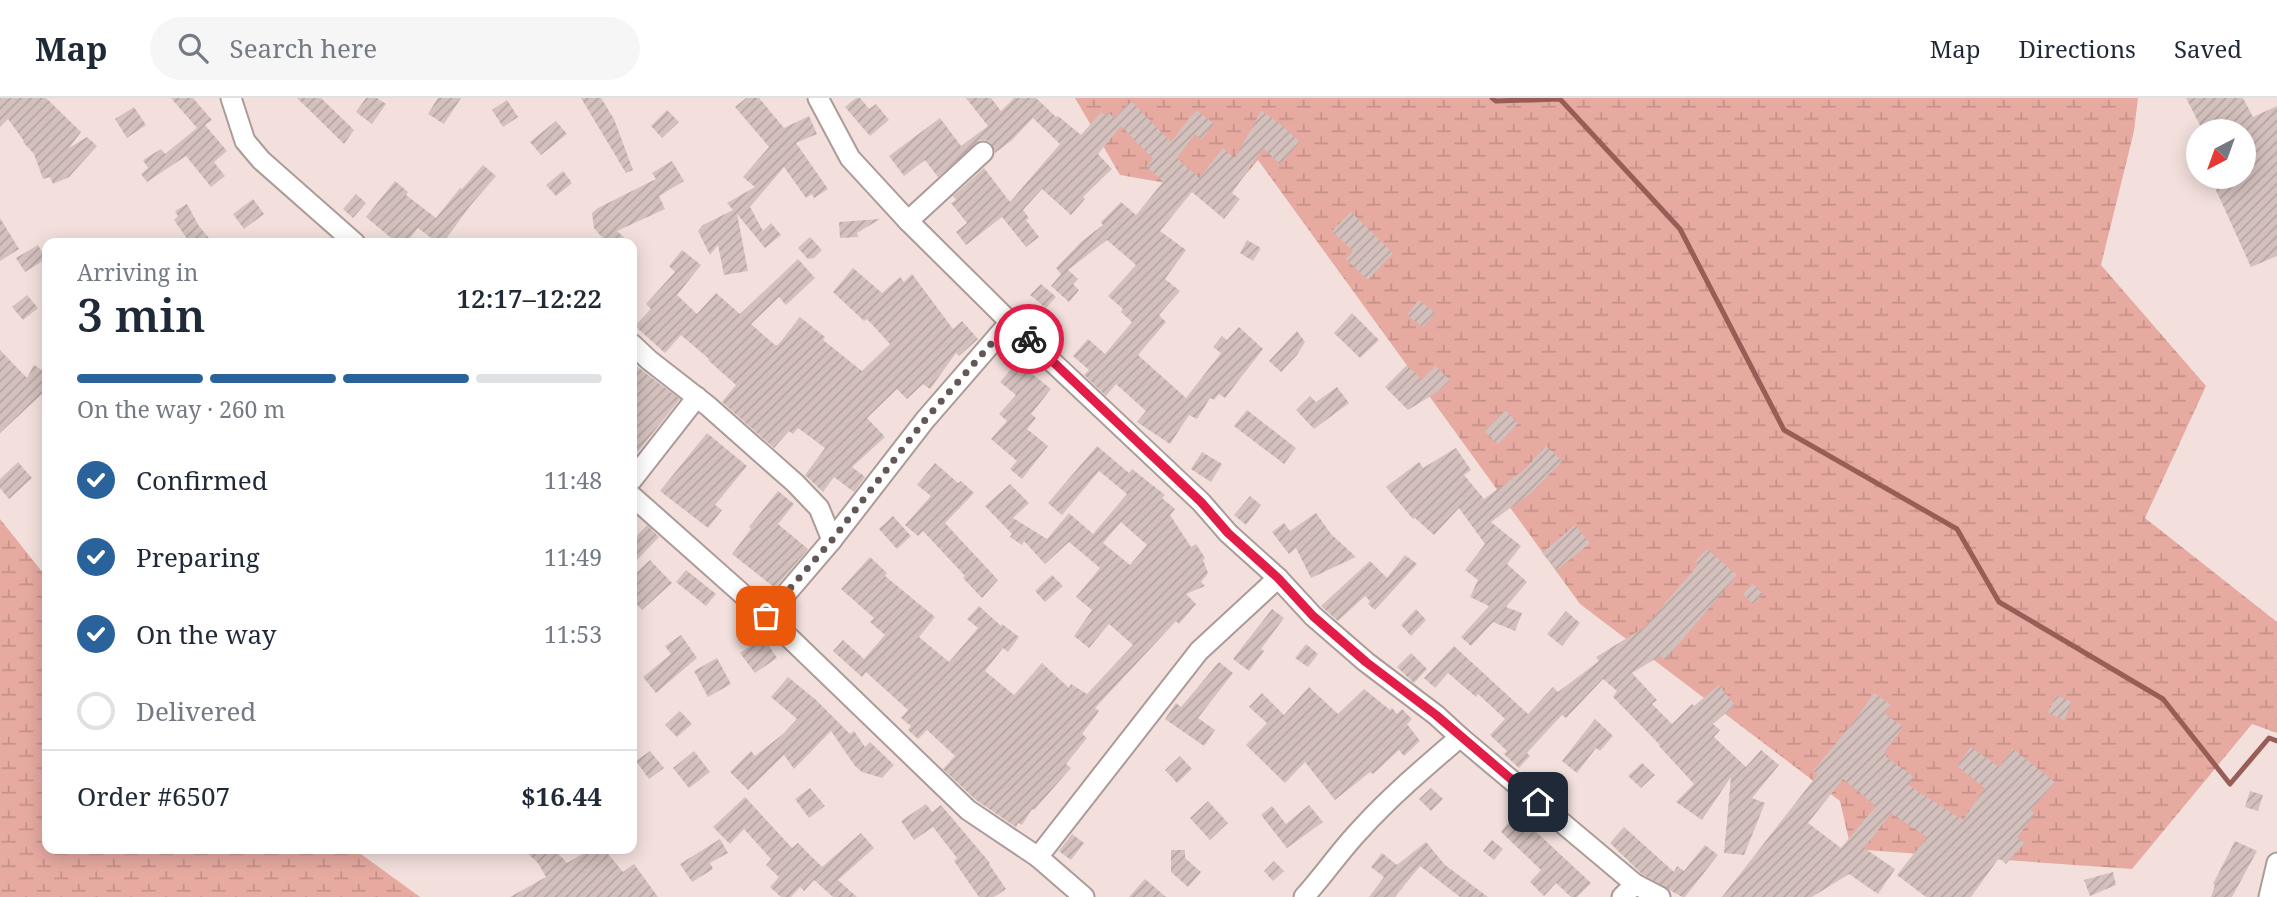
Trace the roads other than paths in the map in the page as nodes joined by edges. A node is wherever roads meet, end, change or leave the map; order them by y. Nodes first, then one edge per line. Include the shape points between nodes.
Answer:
1 (232, 98) edge
2 (818, 98) edge
3 (983, 152) dead end
4 (908, 221) junction
5 (349, 238) edge
6 (1010, 322) junction
7 (637, 349) edge
8 (697, 397) junction
9 (637, 474) edge
10 (637, 500) edge
11 (832, 540) junction
12 (1278, 578) junction
13 (766, 616) junction
14 (1460, 737) junction
15 (1038, 857) junction
16 (2277, 863) edge
17 (1629, 890) edge
18 (1082, 896) edge
19 (1304, 897) edge
20 (1660, 897) edge
21 (2269, 897) edge

1 - 5 street via 245,141
2 - 4 street via 850,158
3 - 4 street
4 - 6 street
6 - 11 street via 925,420
6 - 12 street
7 - 8 street
8 - 9 street
8 - 11 street via 796,483 819,508
10 - 13 street
11 - 13 street
12 - 14 street via 1313,616
12 - 15 street via 1199,650
13 - 15 street via 968,810
14 - 17 street
14 - 19 street via 1365,824
15 - 18 street
16 - 21 street
17 - 20 street

